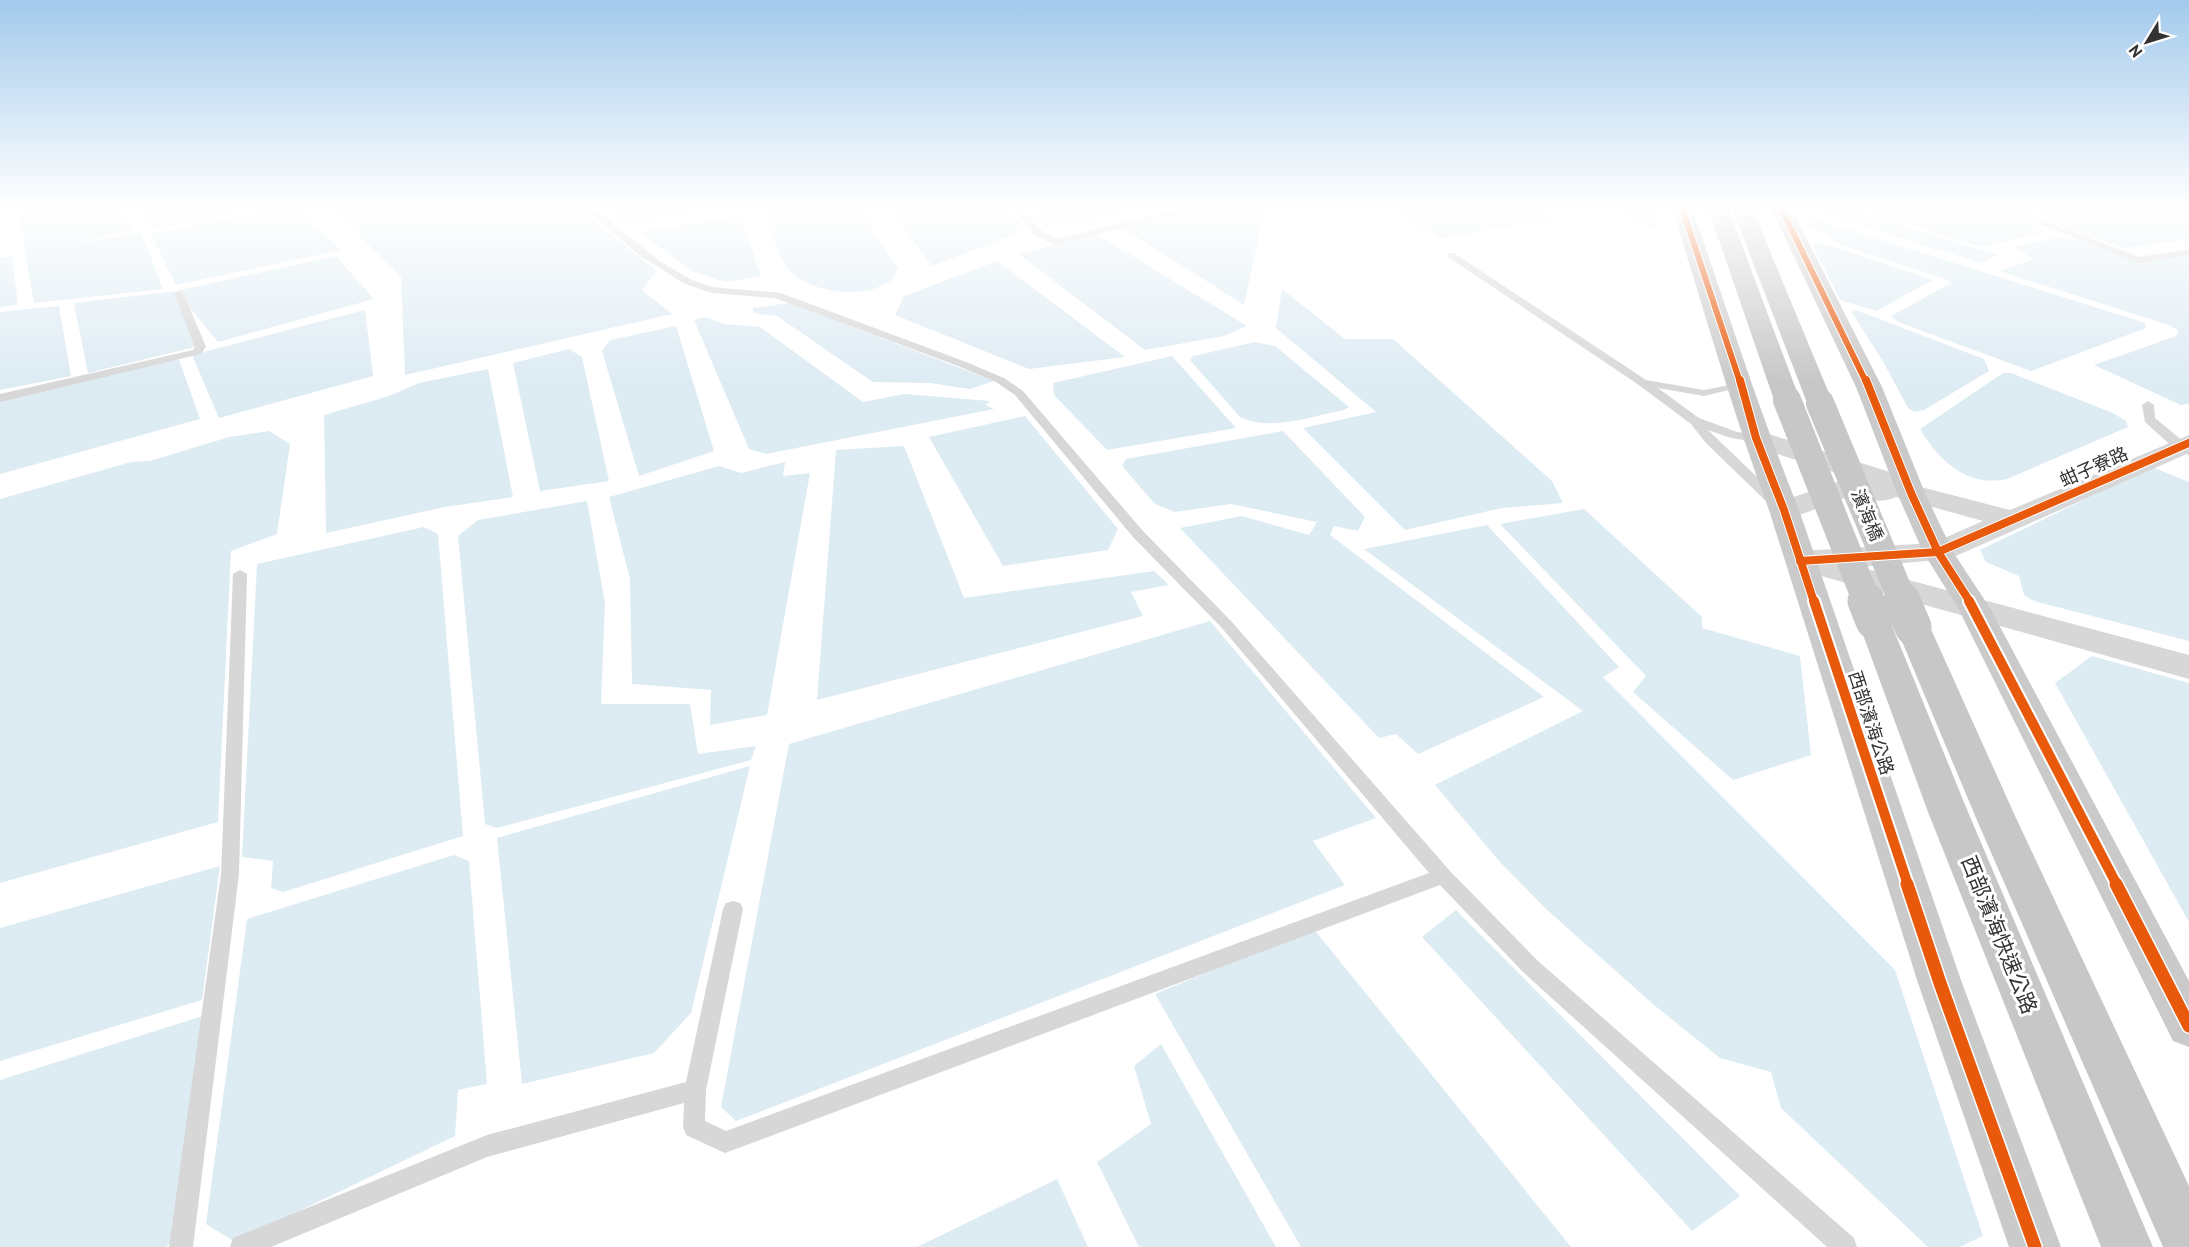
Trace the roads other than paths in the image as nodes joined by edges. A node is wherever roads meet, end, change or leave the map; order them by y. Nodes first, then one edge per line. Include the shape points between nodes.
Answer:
1 (665, 266) edge
2 (1468, 266) edge
3 (1702, 266) edge
4 (1739, 266) edge
5 (1765, 266) edge
6 (1810, 266) edge
7 (179, 294) dead end
8 (1640, 381) junction
9 (1741, 384) junction
10 (0, 398) edge
11 (2148, 405) dead end
12 (1695, 421) junction
13 (1756, 438) junction
14 (2186, 447) edge
15 (1911, 493) junction
16 (1784, 510) junction
17 (2013, 520) junction
18 (1938, 552) junction
19 (1800, 561) junction
20 (240, 574) dead end
21 (1974, 608) junction
22 (1894, 624) junction
23 (2189, 667) edge
24 (1443, 876) junction
25 (733, 909) dead end
26 (2189, 1026) edge
27 (695, 1090) junction
28 (2189, 1244) edge
29 (181, 1247) edge
30 (242, 1247) edge
31 (1845, 1247) edge
32 (2035, 1247) edge
33 (2127, 1247) edge

1 - 24 lane via 685,281 714,290 777,296 962,364 1019,393 1138,534 1226,624
2 - 8 lane
3 - 9 main road, 西部濱海公路
4 - 22 highway, 濱海橋, bridge via 1787,400
5 - 22 highway, 濱海橋, bridge via 1820,403
6 - 15 main road via 1869,387
7 - 10 lane via 201,347 197,352
8 - 9 lane via 1704,393
8 - 12 lane
9 - 13 main road, 西部濱海公路
11 - 14 lane via 2149,419
12 - 13 lane
12 - 16 lane via 1717,448
13 - 15 street via 1880,478
13 - 16 main road, 西部濱海公路
14 - 17 street, 蚶子寮路
15 - 16 street via 1840,490
15 - 17 street
15 - 18 main road
16 - 19 main road, 西部濱海公路
17 - 18 street, 蚶子寮路
18 - 19 street, 蚶子寮路
18 - 21 main road
19 - 21 street
19 - 32 main road, 西部濱海公路 via 1940,983
20 - 29 lane via 230,874
21 - 23 street
21 - 26 main road
22 - 28 highway via 1996,818
22 - 33 highway, 西部濱海快速公路 via 1953,823
24 - 27 lane via 725,1142 694,1127
24 - 31 lane via 1532,967
25 - 27 lane
27 - 30 lane via 487,1146

